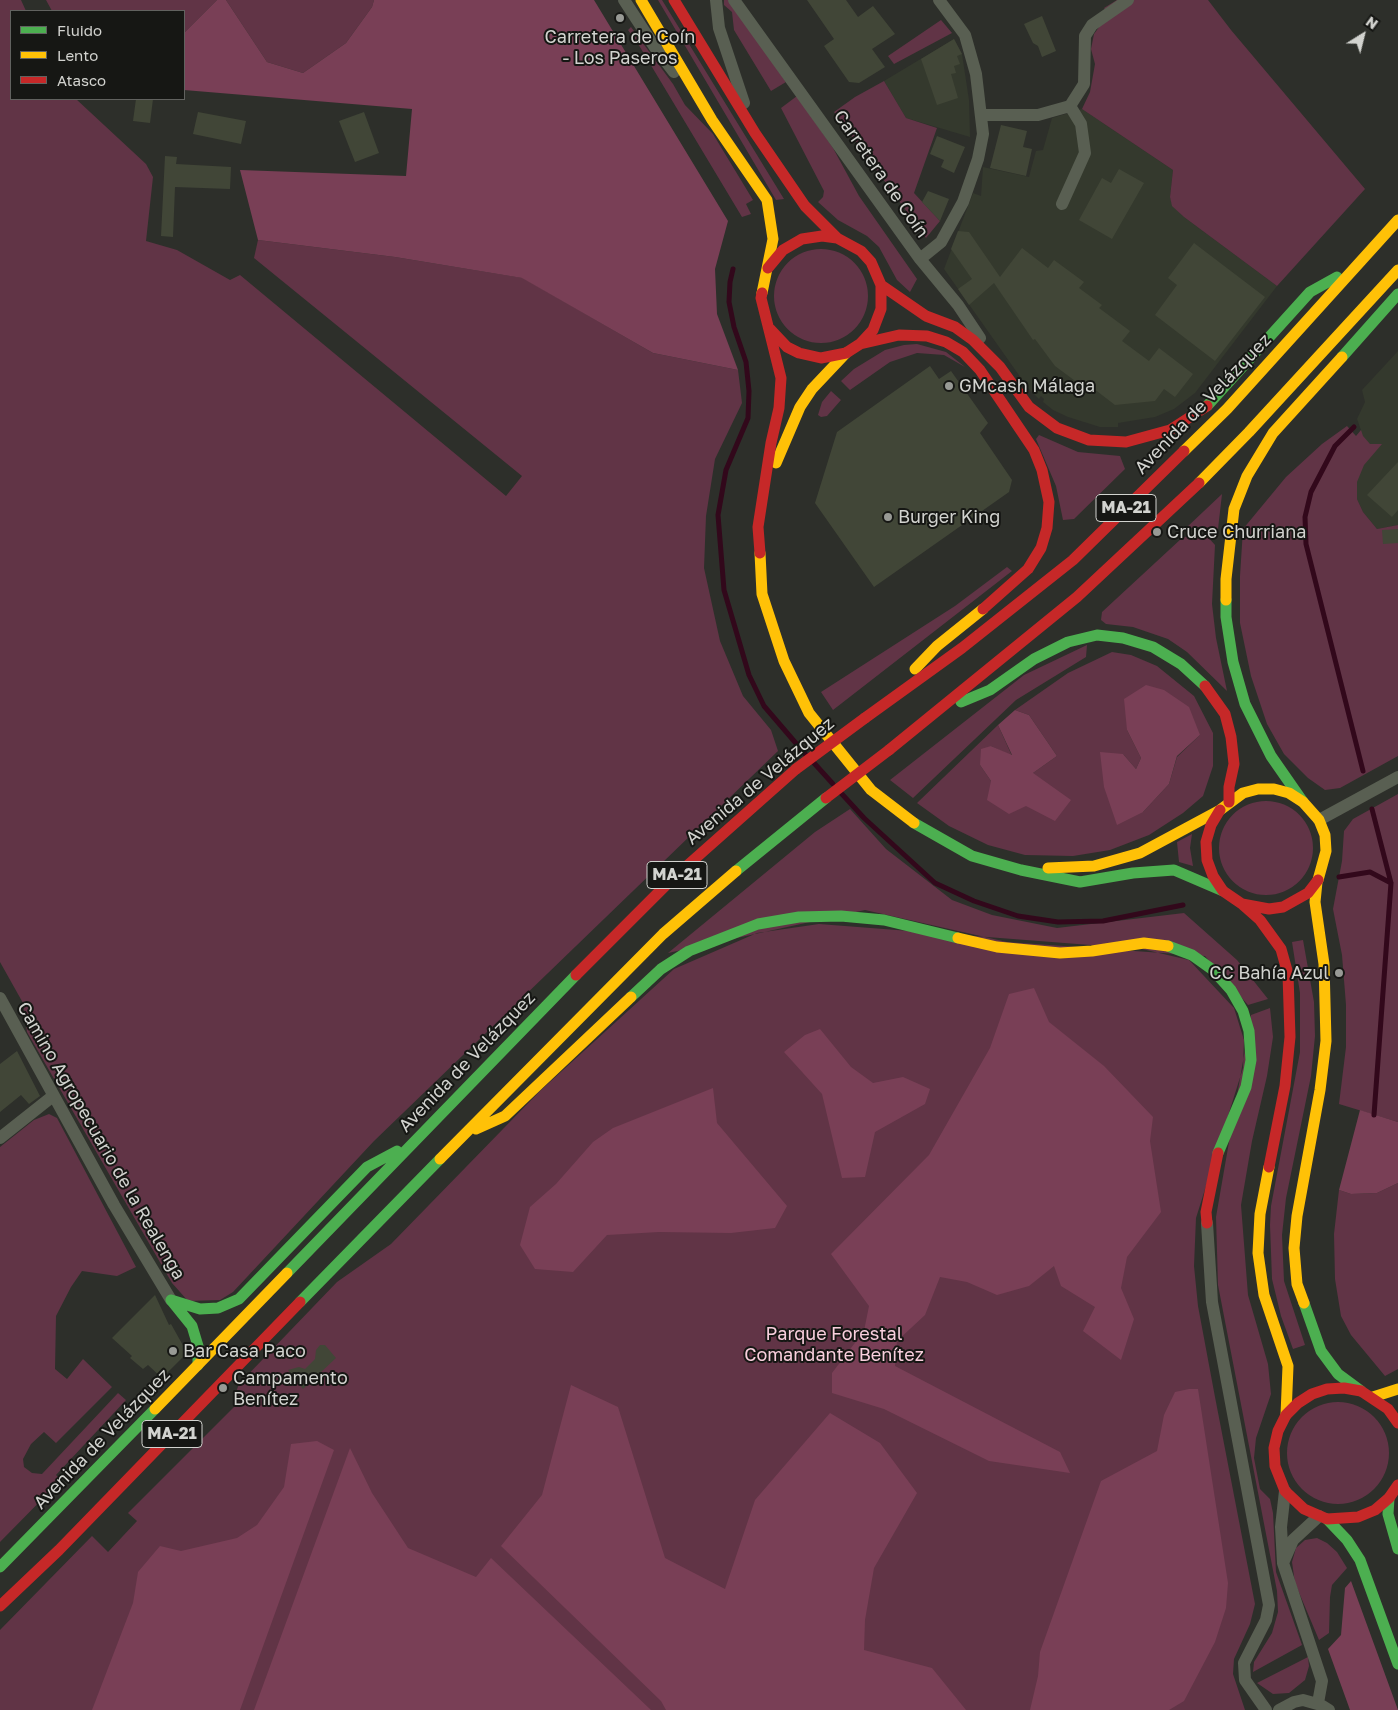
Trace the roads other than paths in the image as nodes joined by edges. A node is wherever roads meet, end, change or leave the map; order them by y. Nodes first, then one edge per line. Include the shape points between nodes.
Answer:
1 (624, 0) edge
2 (641, 0) edge
3 (674, 0) edge
4 (716, 0) edge
5 (734, 0) edge
6 (939, 0) edge
7 (1128, 0) edge
8 (1070, 106) junction
9 (982, 115) junction
10 (712, 120) junction
11 (754, 134) junction
12 (1062, 204) dead end
13 (1398, 220) edge
14 (837, 238) junction
15 (920, 259) junction
16 (1357, 265) junction
17 (768, 268) junction
18 (1398, 270) edge
19 (881, 285) junction
20 (1398, 294) edge
21 (769, 327) junction
22 (860, 344) junction
23 (846, 353) junction
24 (1000, 368) junction
25 (765, 488) junction
26 (877, 710) junction
27 (940, 711) junction
28 (1398, 777) edge
29 (1229, 802) junction
30 (1303, 802) junction
31 (1220, 810) junction
32 (1319, 820) junction
33 (1022, 870) junction
34 (1317, 882) junction
35 (1223, 891) junction
36 (1242, 904) junction
37 (0, 998) edge
38 (53, 1096) junction
39 (464, 1134) junction
40 (0, 1138) edge
41 (416, 1141) junction
42 (1207, 1223) joint
43 (171, 1300) junction
44 (198, 1365) junction
45 (1398, 1389) edge
46 (1360, 1391) junction
47 (1373, 1397) junction
48 (1286, 1415) junction
49 (1398, 1423) edge
50 (1398, 1485) edge
51 (1285, 1491) junction
52 (1388, 1498) junction
53 (1323, 1517) junction
54 (1398, 1549) edge
55 (1283, 1563) junction
56 (0, 1567) edge
57 (0, 1606) edge
58 (1398, 1664) edge
59 (1323, 1707) edge
60 (1266, 1710) edge
61 (1279, 1710) edge

1 - 10 street via 654,46
2 - 10 main road
3 - 11 main road
4 - 11 street via 719,28
5 - 15 street, Carretera de Coín
6 - 9 street via 965,35 976,74
7 - 8 street via 1092,25 1085,36 1084,84
8 - 9 street via 1038,115
8 - 12 street via 1080,124 1085,153
9 - 15 street via 983,134 978,159 963,202 941,242
10 - 17 main road via 767,200 772,231
11 - 14 main road via 805,206
13 - 16 main road, Avenida de Velázquez / MA-21
14 - 17 main road via 802,239 783,250
14 - 19 main road via 866,256
15 - 24 street, Carretera de Coín via 958,305
16 - 24 main road via 1310,292 1206,407 1170,430 1126,442 1089,440 1057,428 1029,407
16 - 26 main road, Avenida de Velázquez / MA-21 via 1227,410 1073,560
17 - 21 main road via 760,298
18 - 27 main road, MA-21 via 1180,503 1077,597
19 - 22 main road via 881,309 873,330
19 - 24 main road via 926,316 956,327
20 - 30 main road via 1273,433 1247,476 1234,509 1226,579 1226,617 1233,662 1245,704 1262,739
21 - 23 main road via 787,347 798,353 821,358
21 - 25 main road via 782,378 780,408
22 - 23 main road
22 - 26 main road via 900,335 926,336 963,352 980,370 1034,450 1049,502 1041,548 1028,569 937,646
23 - 25 main road via 812,389 800,407
25 - 33 main road via 758,526 762,594 784,661 810,713 871,790 920,828 972,856
26 - 41 main road, Avenida de Velázquez / MA-21, bridge via 796,769 670,880
27 - 29 main road via 990,690 1034,658 1068,642 1097,635 1123,638 1153,647 1181,664 1208,688 1225,714 1234,764 1228,786
27 - 39 main road, MA-21, bridge via 750,859 663,934
28 - 32 street
29 - 30 main road via 1243,794 1274,789
29 - 31 main road
30 - 32 main road
31 - 33 main road via 1140,853 1094,866
31 - 35 main road via 1206,842 1207,860
32 - 34 main road via 1325,835 1326,851 1324,867
33 - 35 main road via 1080,882 1174,870
34 - 36 main road via 1308,892 1283,907 1269,909
34 - 46 main road via 1315,902 1324,964 1326,1041 1297,1216 1294,1248 1297,1284 1321,1351 1338,1374
35 - 36 main road
36 - 48 main road via 1260,920 1281,949 1288,974 1290,1037 1285,1086 1260,1214 1258,1253 1264,1295 1288,1366
37 - 38 street, Camino Agropecuario de la Realenga
38 - 40 street
38 - 43 street, Camino Agropecuario de la Realenga
39 - 42 main road via 505,1116 660,969 689,951 758,924 799,917 841,916 884,920 997,946 1060,952 1144,943 1170,946 1213,970 1243,1010 1249,1031 1251,1060 1246,1087 1218,1154 1206,1212
39 - 57 main road, MA-21 via 59,1550
41 - 43 main road via 367,1167 239,1299 218,1308 200,1309
41 - 44 main road, Avenida de Velázquez / MA-21
42 - 60 street via 1212,1302 1268,1605 1266,1620 1244,1663 1245,1680
43 - 44 main road via 192,1326 198,1346
44 - 56 main road, Avenida de Velázquez / MA-21
45 - 47 main road
46 - 47 main road
46 - 48 main road via 1327,1389 1312,1394
47 - 49 main road
48 - 51 main road via 1274,1448 1275,1466
50 - 52 main road
51 - 53 main road via 1295,1502
51 - 55 street via 1281,1527
52 - 53 main road via 1374,1510 1358,1517
52 - 54 main road via 1388,1514
53 - 55 street via 1294,1540
53 - 58 main road via 1347,1540 1360,1560
55 - 59 street via 1322,1681
59 - 61 street via 1303,1700

